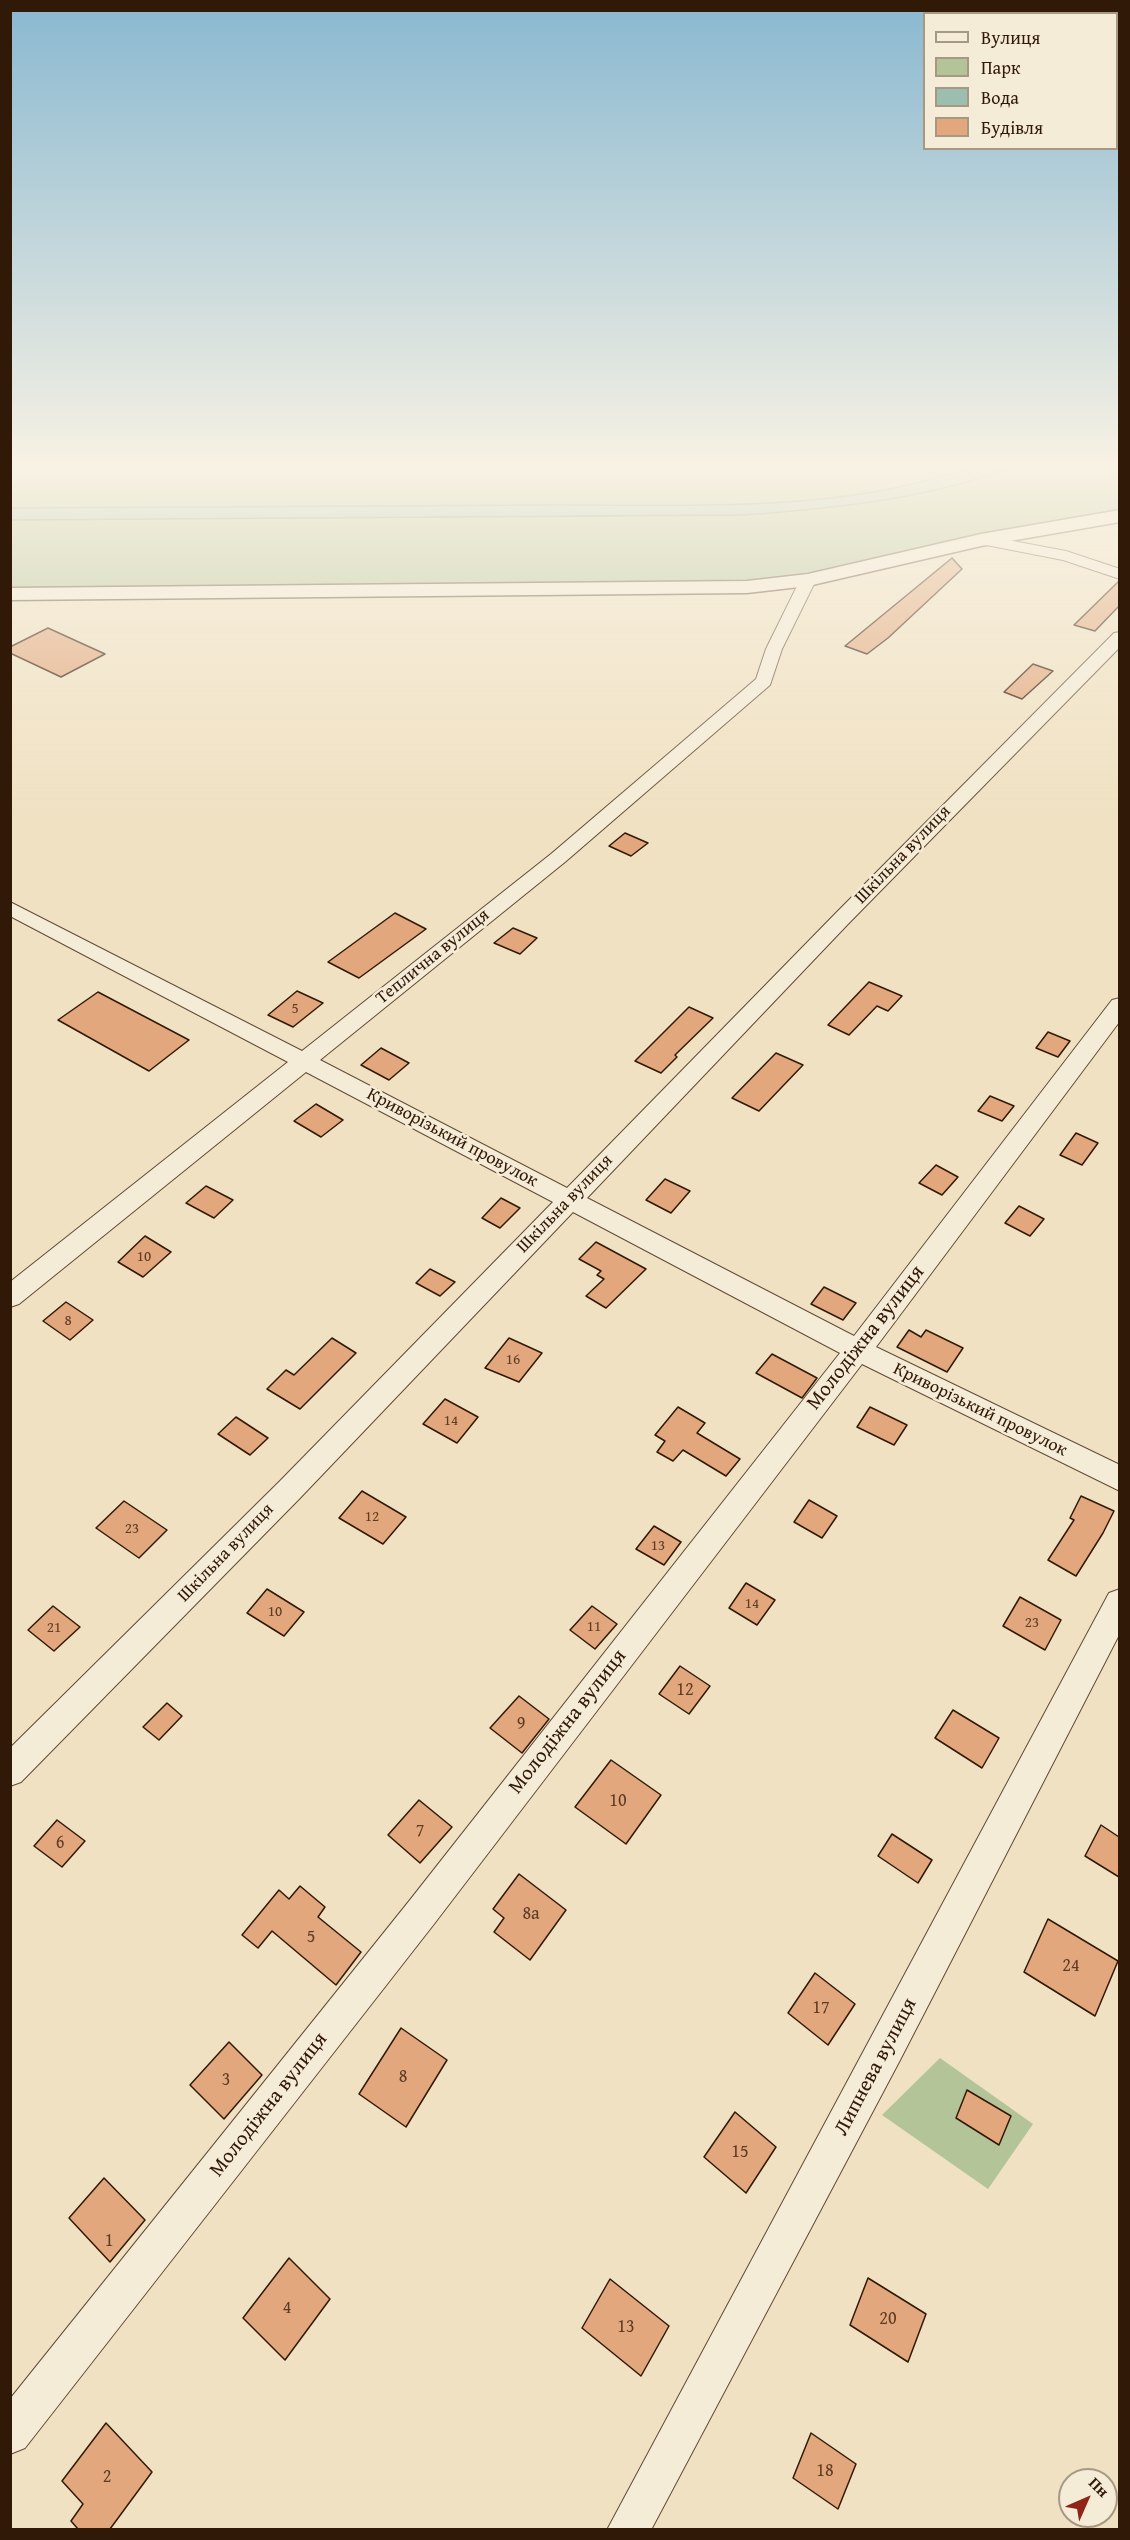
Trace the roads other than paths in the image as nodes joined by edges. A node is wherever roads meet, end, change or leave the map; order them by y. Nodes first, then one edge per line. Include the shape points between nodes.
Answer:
1 (777, 584) edge
2 (806, 584) edge
3 (10, 594) edge
4 (1119, 637) edge
5 (10, 908) edge
6 (1119, 1005) edge
7 (303, 1060) junction
8 (570, 1199) junction
9 (10, 1297) edge
10 (858, 1350) junction
11 (1119, 1479) edge
12 (1119, 1602) edge
13 (10, 1771) edge
14 (10, 2433) edge
15 (628, 2529) edge

1 - 3 street via 608,590
2 - 7 street, Теплична вулиця via 774,649 764,681 558,858
4 - 8 street, Шкільна вулиця
5 - 7 street, Криворізький провулок
6 - 10 street, Молодіжна вулиця
7 - 8 street, Криворізький провулок
7 - 9 street, Теплична вулиця
8 - 10 street, Криворізький провулок
8 - 13 street, Шкільна вулиця
10 - 11 street, Криворізький провулок
10 - 14 street, Молодіжна вулиця via 422,1912
12 - 15 street, Липнева вулиця

